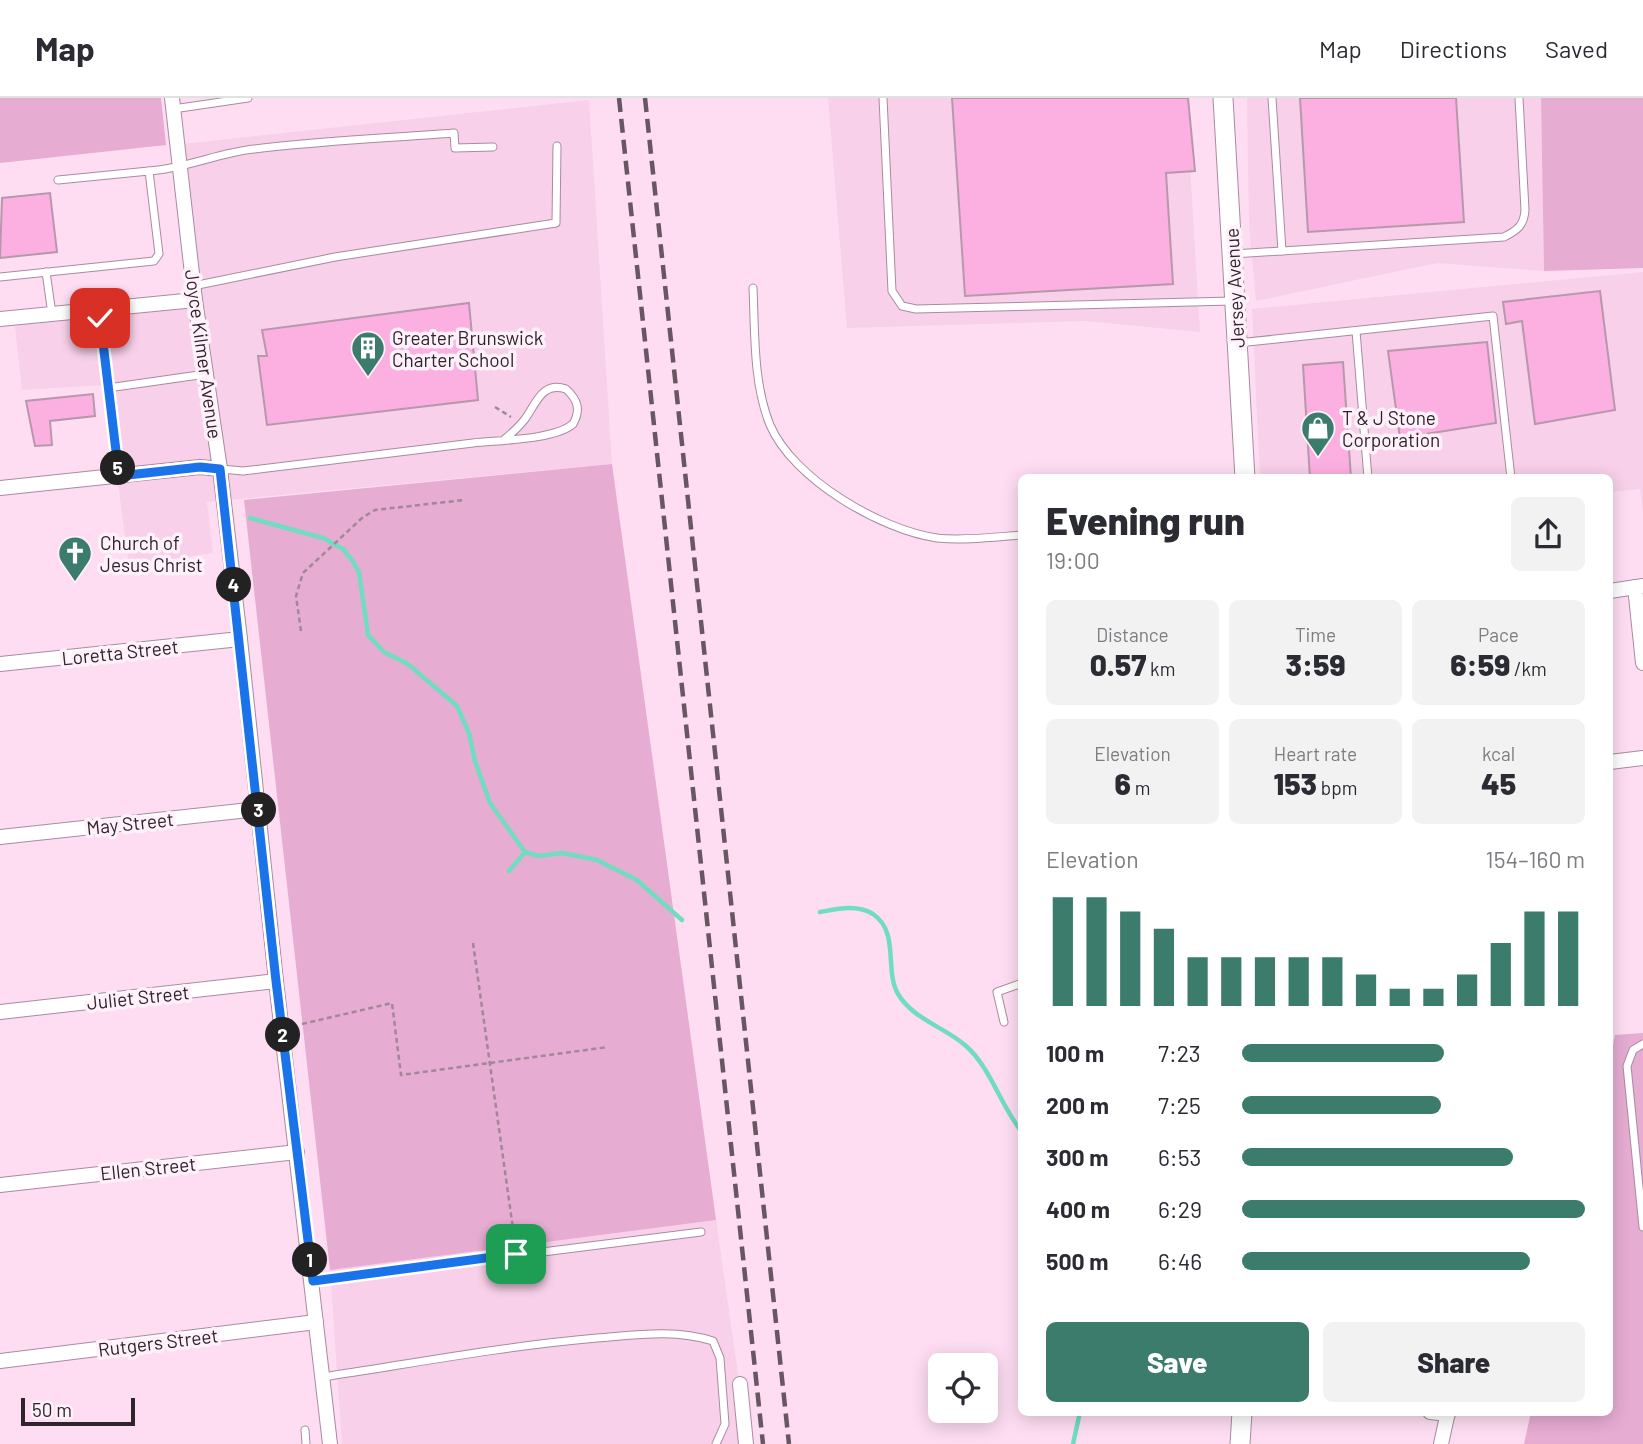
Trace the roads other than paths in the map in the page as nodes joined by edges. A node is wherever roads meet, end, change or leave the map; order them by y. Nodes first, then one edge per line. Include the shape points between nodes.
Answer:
1 (248, 98) edge
2 (883, 98) edge
3 (1223, 98) edge
4 (1272, 98) edge
5 (1519, 98) edge
6 (173, 103) edge
7 (557, 146) dead end
8 (493, 147) dead end
9 (180, 169) junction
10 (149, 171) junction
11 (58, 180) dead end
12 (1282, 251) junction
13 (1232, 254) junction
14 (46, 272) junction
15 (0, 277) edge
16 (753, 288) dead end
17 (194, 293) junction
18 (1235, 301) junction
19 (99, 309) junction
20 (52, 314) junction
21 (0, 319) edge
22 (1356, 331) junction
23 (1237, 343) junction
24 (206, 374) junction
25 (108, 388) junction
26 (505, 439) junction
27 (220, 469) junction
28 (1245, 474) edge
29 (1368, 474) edge
30 (1511, 474) edge
31 (119, 476) junction
32 (0, 488) edge
33 (1018, 535) edge
34 (1639, 587) edge
35 (1613, 591) edge
36 (240, 639) junction
37 (1643, 663) edge
38 (0, 664) edge
39 (1643, 758) edge
40 (1613, 762) edge
41 (259, 809) junction
42 (0, 837) edge
43 (276, 981) junction
44 (1018, 984) edge
45 (0, 1012) edge
46 (1004, 1022) dead end
47 (1643, 1044) edge
48 (297, 1152) junction
49 (0, 1185) edge
50 (1643, 1227) edge
51 (701, 1232) dead end
52 (313, 1281) junction
53 (316, 1322) junction
54 (0, 1361) edge
55 (323, 1377) junction
56 (740, 1384) dead end
57 (1242, 1416) edge
58 (1447, 1416) edge
59 (305, 1430) dead end
60 (306, 1444) edge
61 (330, 1444) edge
62 (716, 1444) edge
63 (746, 1444) edge
64 (1240, 1444) edge
65 (1441, 1444) edge

1 - 6 lane
2 - 18 lane via 892,291 902,306
3 - 13 street, Jersey Avenue
4 - 12 lane
5 - 12 lane via 1525,210 1517,231 1504,237
6 - 9 street, Joyce Kilmer Avenue
7 - 17 lane via 556,223 335,257
8 - 9 lane via 455,148 454,133 252,149
9 - 10 lane
9 - 17 street, Joyce Kilmer Avenue
10 - 11 lane
10 - 14 lane via 159,254 154,261
12 - 13 lane
13 - 18 street, Jersey Avenue
14 - 15 lane
14 - 20 lane
16 - 33 lane via 764,405 771,427 800,464 846,502 905,530 938,538
17 - 19 street
17 - 24 street, Joyce Kilmer Avenue
18 - 23 street, Jersey Avenue
19 - 20 street
19 - 25 lane
20 - 21 street
22 - 23 lane
22 - 29 lane
22 - 30 lane via 1493,316
23 - 28 street, Jersey Avenue
24 - 25 lane
24 - 27 street, Joyce Kilmer Avenue
25 - 31 lane
26 - 26 lane via 567,430 577,417 577,401 566,389 550,388 537,397 525,419
26 - 27 lane via 243,471
27 - 31 street
27 - 36 street, Joyce Kilmer Avenue
31 - 32 street
34 - 35 street
34 - 37 street
36 - 38 street, Loretta Street
36 - 41 street, Joyce Kilmer Avenue
39 - 40 street
41 - 42 street, May Street
41 - 43 street, Joyce Kilmer Avenue
43 - 45 street, Juliet Street
43 - 48 street, Joyce Kilmer Avenue
44 - 46 lane via 998,992
47 - 50 lane via 1633,1050 1627,1066
48 - 49 street, Ellen Street
48 - 52 street, Joyce Kilmer Avenue
51 - 52 lane
52 - 53 street, Joyce Kilmer Avenue
53 - 54 street, Rutgers Street
53 - 55 street, Joyce Kilmer Avenue
55 - 61 street, Joyce Kilmer Avenue
55 - 62 lane via 502,1348 666,1332 695,1335 713,1341 720,1358 725,1424
56 - 63 street
57 - 64 street
58 - 65 street
59 - 60 lane

